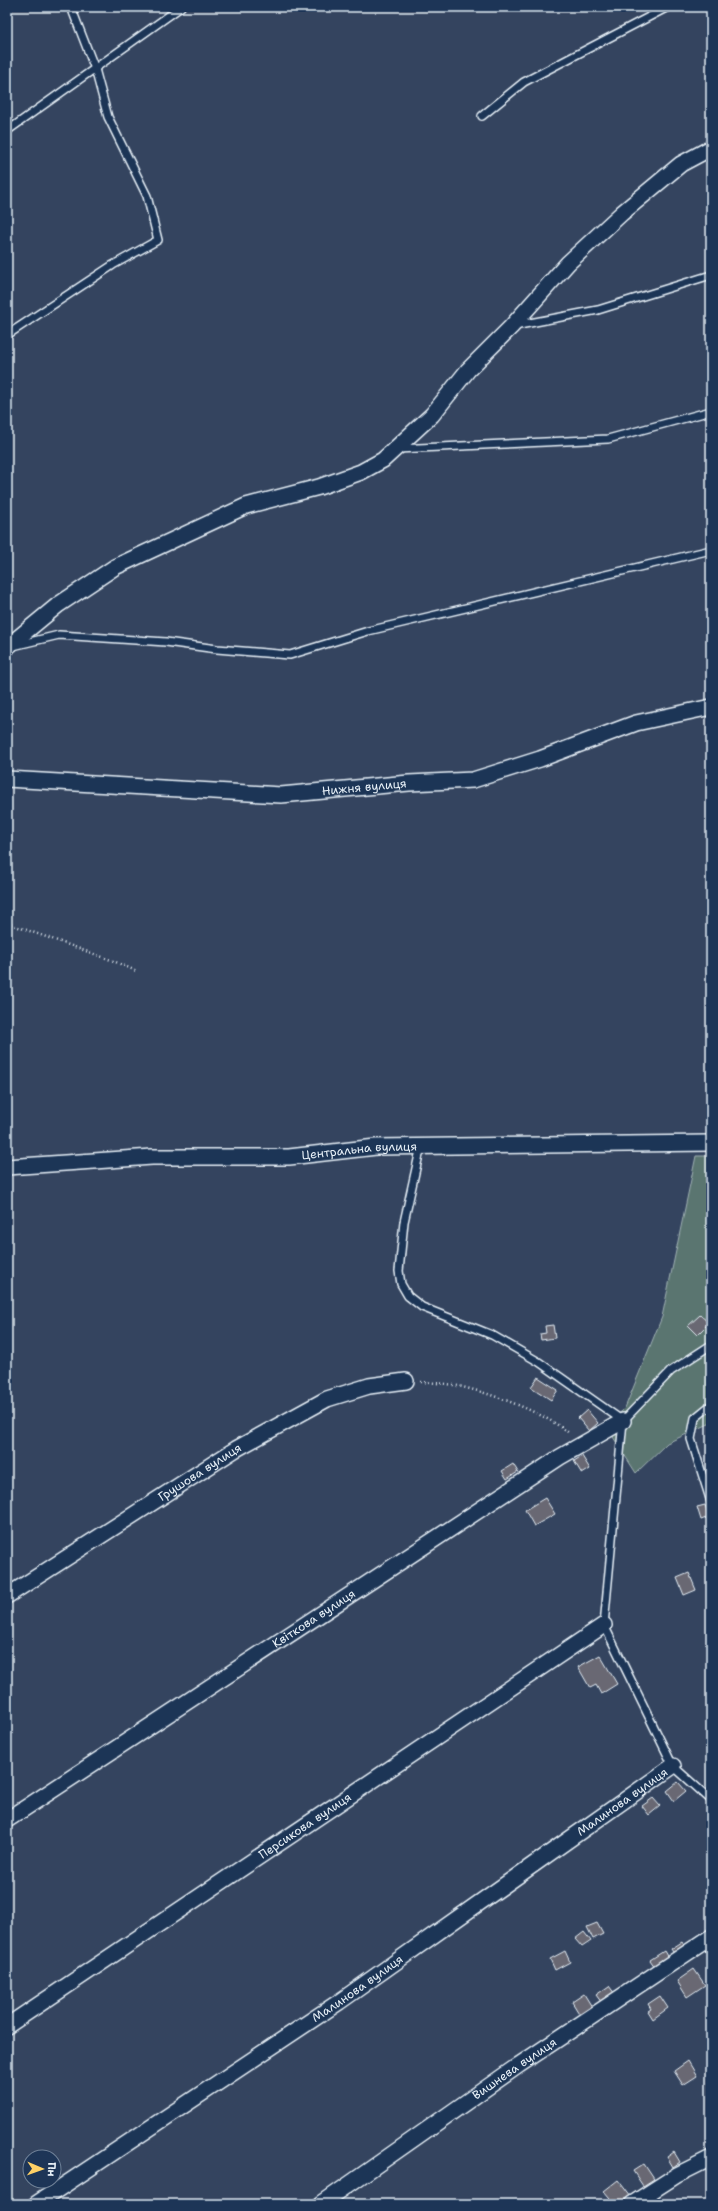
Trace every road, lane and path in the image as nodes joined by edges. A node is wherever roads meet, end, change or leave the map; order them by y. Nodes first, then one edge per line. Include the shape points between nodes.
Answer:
1 (71, 7) edge
2 (182, 7) edge
3 (668, 7) edge
4 (95, 69) junction
5 (482, 116) dead end
6 (7, 130) edge
7 (711, 148) edge
8 (711, 275) edge
9 (511, 327) junction
10 (7, 335) edge
11 (711, 411) edge
12 (397, 449) junction
13 (711, 550) edge
14 (7, 648) edge
15 (711, 707) edge
16 (7, 779) edge
17 (7, 923) edge
18 (136, 971) dead end
19 (711, 1143) edge
20 (422, 1146) junction
21 (7, 1167) edge
22 (711, 1345) edge
23 (406, 1381) joint
24 (711, 1405) edge
25 (623, 1421) junction
26 (582, 1444) junction
27 (711, 1502) edge
28 (7, 1596) edge
29 (604, 1625) junction
30 (673, 1766) junction
31 (711, 1800) edge
32 (7, 1820) edge
33 (711, 1937) edge
34 (7, 2026) edge
35 (711, 2158) edge
36 (36, 2204) edge
37 (321, 2204) edge
38 (632, 2204) edge

1 - 4 lane
2 - 4 lane
3 - 5 lane via 524,82
4 - 6 lane
4 - 10 lane via 108,117 147,196 158,240 113,264
7 - 9 street via 681,164 622,213 568,263
8 - 9 lane via 598,310
9 - 12 street via 468,370 432,415
11 - 12 lane via 608,439
12 - 14 street via 361,472 246,506 115,567 58,605
13 - 14 lane via 368,631 290,655 166,642 59,635
15 - 16 street, Нижня вулиця via 636,723 540,759 472,780 281,795
17 - 18 path
19 - 20 street, Центральна вулиця
20 - 21 street, Центральна вулиця via 376,1147 289,1157 152,1157
20 - 25 lane via 404,1222 399,1271 401,1284 408,1296 422,1307 492,1335 539,1362
22 - 25 lane via 671,1371
23 - 26 path via 458,1385 512,1403 557,1423
23 - 28 street, Грушова вулиця via 369,1386 327,1399 236,1449
24 - 27 lane via 695,1418 691,1439
25 - 26 street, Квіткова вулиця
25 - 29 lane
26 - 32 street, Квіткова вулиця
29 - 30 lane
29 - 34 street, Персикова вулиця
30 - 31 lane
30 - 36 street, Малинова вулиця via 338,2002
33 - 37 street, Вишнева вулиця via 519,2065
35 - 38 street via 677,2175

